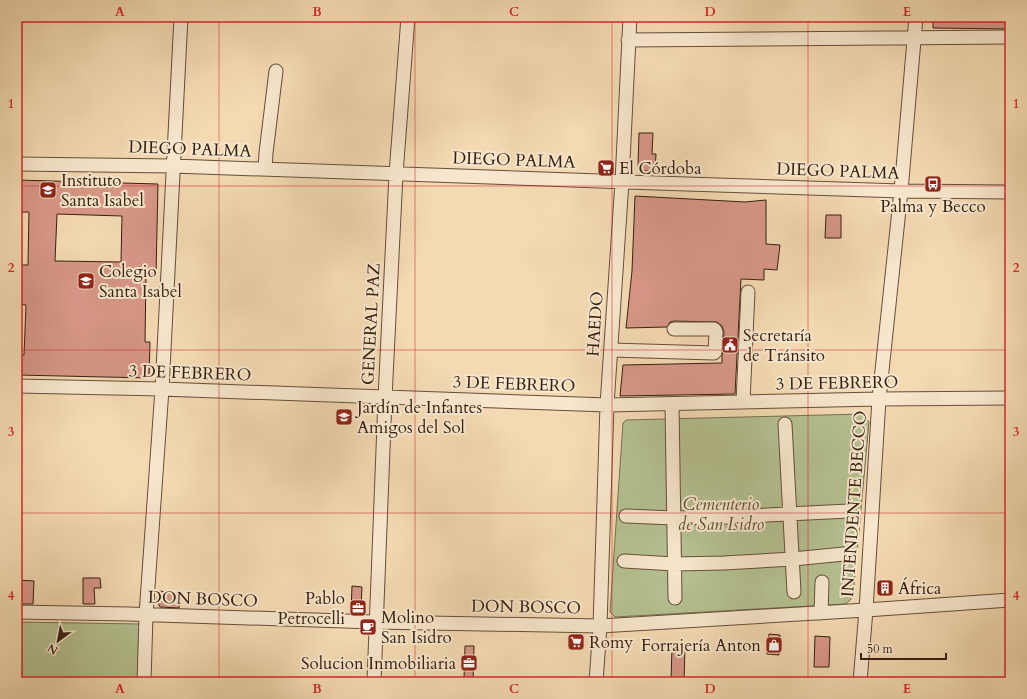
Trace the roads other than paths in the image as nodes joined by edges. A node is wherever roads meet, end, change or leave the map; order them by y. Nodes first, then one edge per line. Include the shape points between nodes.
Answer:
1 (181, 17) edge
2 (408, 17) edge
3 (630, 17) edge
4 (916, 17) edge
5 (1010, 37) edge
6 (915, 38) junction
7 (628, 40) junction
8 (276, 71) dead end
9 (17, 164) edge
10 (172, 166) junction
11 (265, 169) junction
12 (396, 174) junction
13 (622, 182) junction
14 (902, 191) junction
15 (1010, 192) edge
16 (748, 292) dead end
17 (674, 329) dead end
18 (611, 350) junction
19 (17, 386) edge
20 (162, 390) junction
21 (385, 398) junction
22 (1010, 398) edge
23 (879, 399) junction
24 (743, 402) junction
25 (672, 404) junction
26 (607, 405) junction
27 (785, 424) dead end
28 (849, 511) dead end
29 (790, 514) junction
30 (626, 516) dead end
31 (674, 518) junction
32 (844, 554) dead end
33 (793, 559) junction
34 (624, 561) dead end
35 (674, 564) junction
36 (822, 582) dead end
37 (794, 592) dead end
38 (675, 598) dead end
39 (1010, 600) edge
40 (866, 610) junction
41 (17, 612) edge
42 (821, 613) junction
43 (146, 615) junction
44 (375, 622) junction
45 (600, 626) junction
46 (144, 682) edge
47 (374, 682) edge
48 (596, 682) edge
49 (860, 682) edge

1 - 10 street
2 - 12 street, GENERAL PAZ
3 - 7 street, HAEDO
4 - 6 street, INTENDENTE BECCO
5 - 6 street
6 - 7 street
6 - 14 street, INTENDENTE BECCO
7 - 13 street, HAEDO
8 - 11 street
9 - 10 street, DIEGO PALMA
10 - 11 street, DIEGO PALMA
10 - 20 street
11 - 12 street, DIEGO PALMA
12 - 13 street, DIEGO PALMA
12 - 21 street, GENERAL PAZ
13 - 14 street, DIEGO PALMA
13 - 18 street, HAEDO
14 - 15 street, DIEGO PALMA
14 - 23 street, INTENDENTE BECCO
16 - 24 street
17 - 18 street via 714,329 715,352
18 - 26 street, HAEDO
19 - 20 street, 3 DE FEBRERO
20 - 21 street, 3 DE FEBRERO
20 - 43 street
21 - 26 street, 3 DE FEBRERO
21 - 44 street, GENERAL PAZ
22 - 23 street, 3 DE FEBRERO
23 - 24 street, 3 DE FEBRERO
23 - 40 street, INTENDENTE BECCO
24 - 25 street, 3 DE FEBRERO
25 - 26 street, 3 DE FEBRERO
25 - 31 street
26 - 45 street, HAEDO
27 - 29 street
28 - 29 street
29 - 31 street
29 - 33 street
30 - 31 street
31 - 35 street
32 - 33 street
33 - 35 street
33 - 37 street
34 - 35 street
35 - 38 street
36 - 42 street
39 - 40 street, DON BOSCO
40 - 42 street, DON BOSCO
40 - 49 street, INTENDENTE BECCO
41 - 43 street, DON BOSCO
42 - 45 street, DON BOSCO
43 - 44 street, DON BOSCO
43 - 46 street
44 - 45 street, DON BOSCO
44 - 47 street, GENERAL PAZ
45 - 48 street, HAEDO

